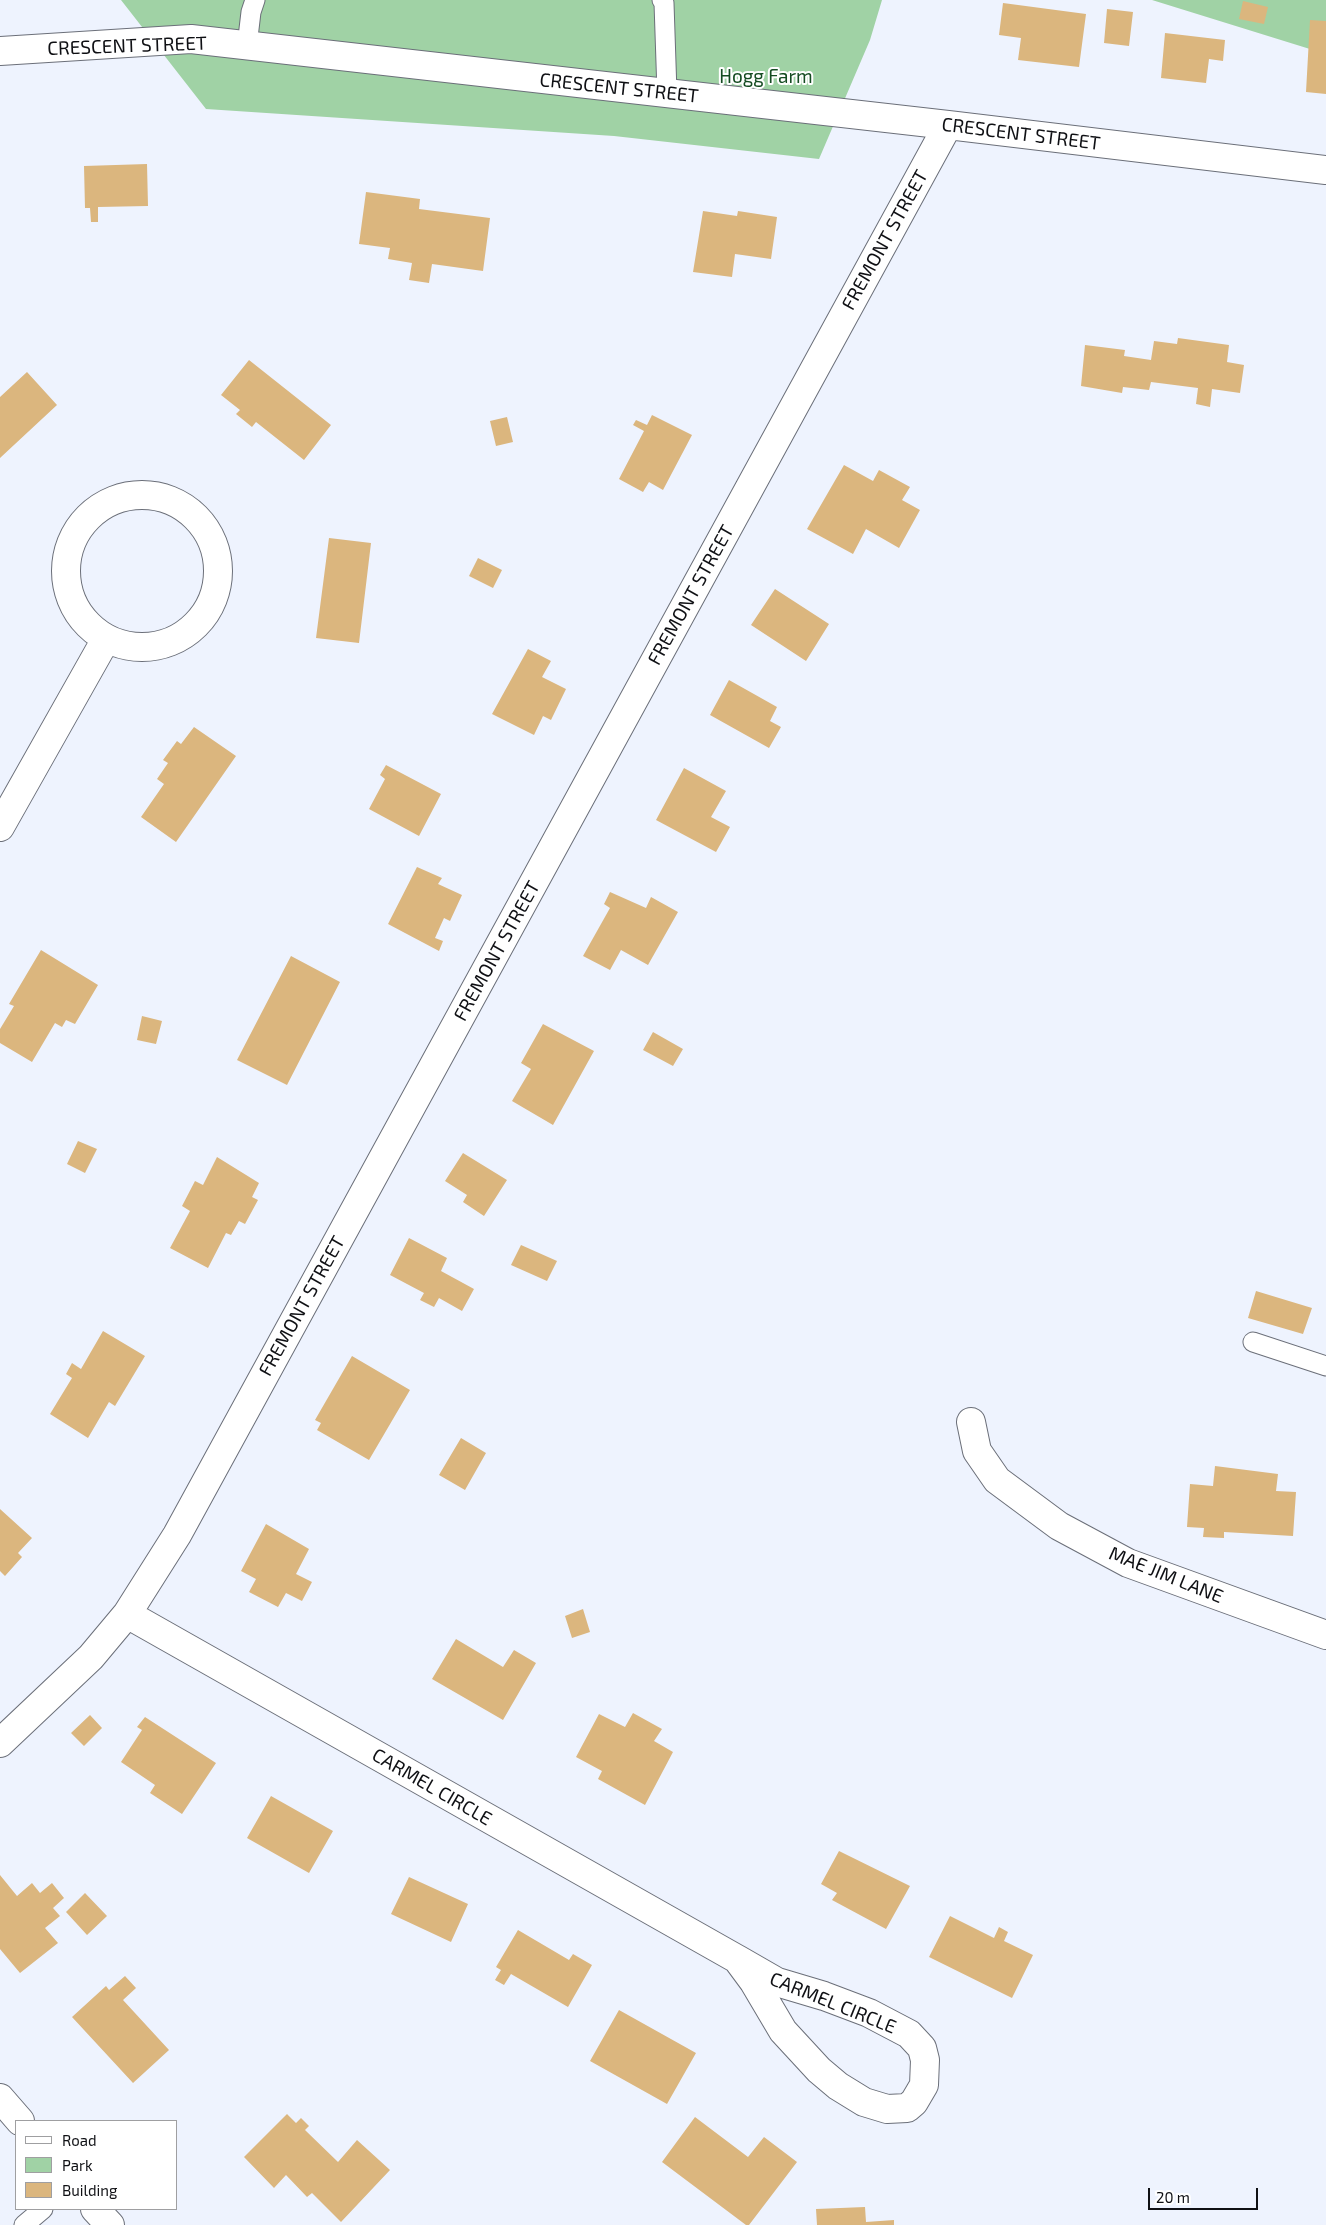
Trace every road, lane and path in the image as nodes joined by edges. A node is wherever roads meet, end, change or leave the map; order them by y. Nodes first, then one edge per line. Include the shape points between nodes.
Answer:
1 (255, 0) edge
2 (662, 0) edge
3 (247, 46) junction
4 (0, 51) edge
5 (667, 93) junction
6 (948, 125) junction
7 (1326, 170) edge
8 (106, 639) junction
9 (0, 827) edge
10 (1253, 1342) dead end
11 (1326, 1366) edge
12 (971, 1422) dead end
13 (127, 1614) junction
14 (1326, 1635) edge
15 (0, 1743) edge
16 (737, 1959) junction
17 (0, 2098) edge
18 (19, 2120) edge
19 (42, 2210) edge
20 (96, 2210) edge
21 (24, 2225) edge
22 (110, 2225) edge

1 - 3 lane
2 - 5 lane
3 - 4 street, CRESCENT STREET via 191,40
3 - 5 street, CRESCENT STREET
5 - 6 street, CRESCENT STREET
6 - 7 street, CRESCENT STREET
6 - 13 street, FREMONT STREET via 177,1535
8 - 8 street via 82,619 73,606 66,576 70,545 87,518 112,501 143,495 173,501 199,521 214,549 217,581 206,612 196,625 168,642 137,648
8 - 9 street
10 - 11 lane
12 - 14 street, MAE JIM LANE via 977,1451 997,1480 1059,1526 1128,1563
13 - 15 street, FREMONT STREET via 91,1657
13 - 16 street, CARMEL CIRCLE
16 - 16 street, CARMEL CIRCLE via 783,2031 800,2052 838,2086 864,2102 887,2109 907,2108 914,2102 924,2085 925,2060 922,2048 909,2034 860,2010 777,1982
17 - 18 street
19 - 21 lane
20 - 22 street

